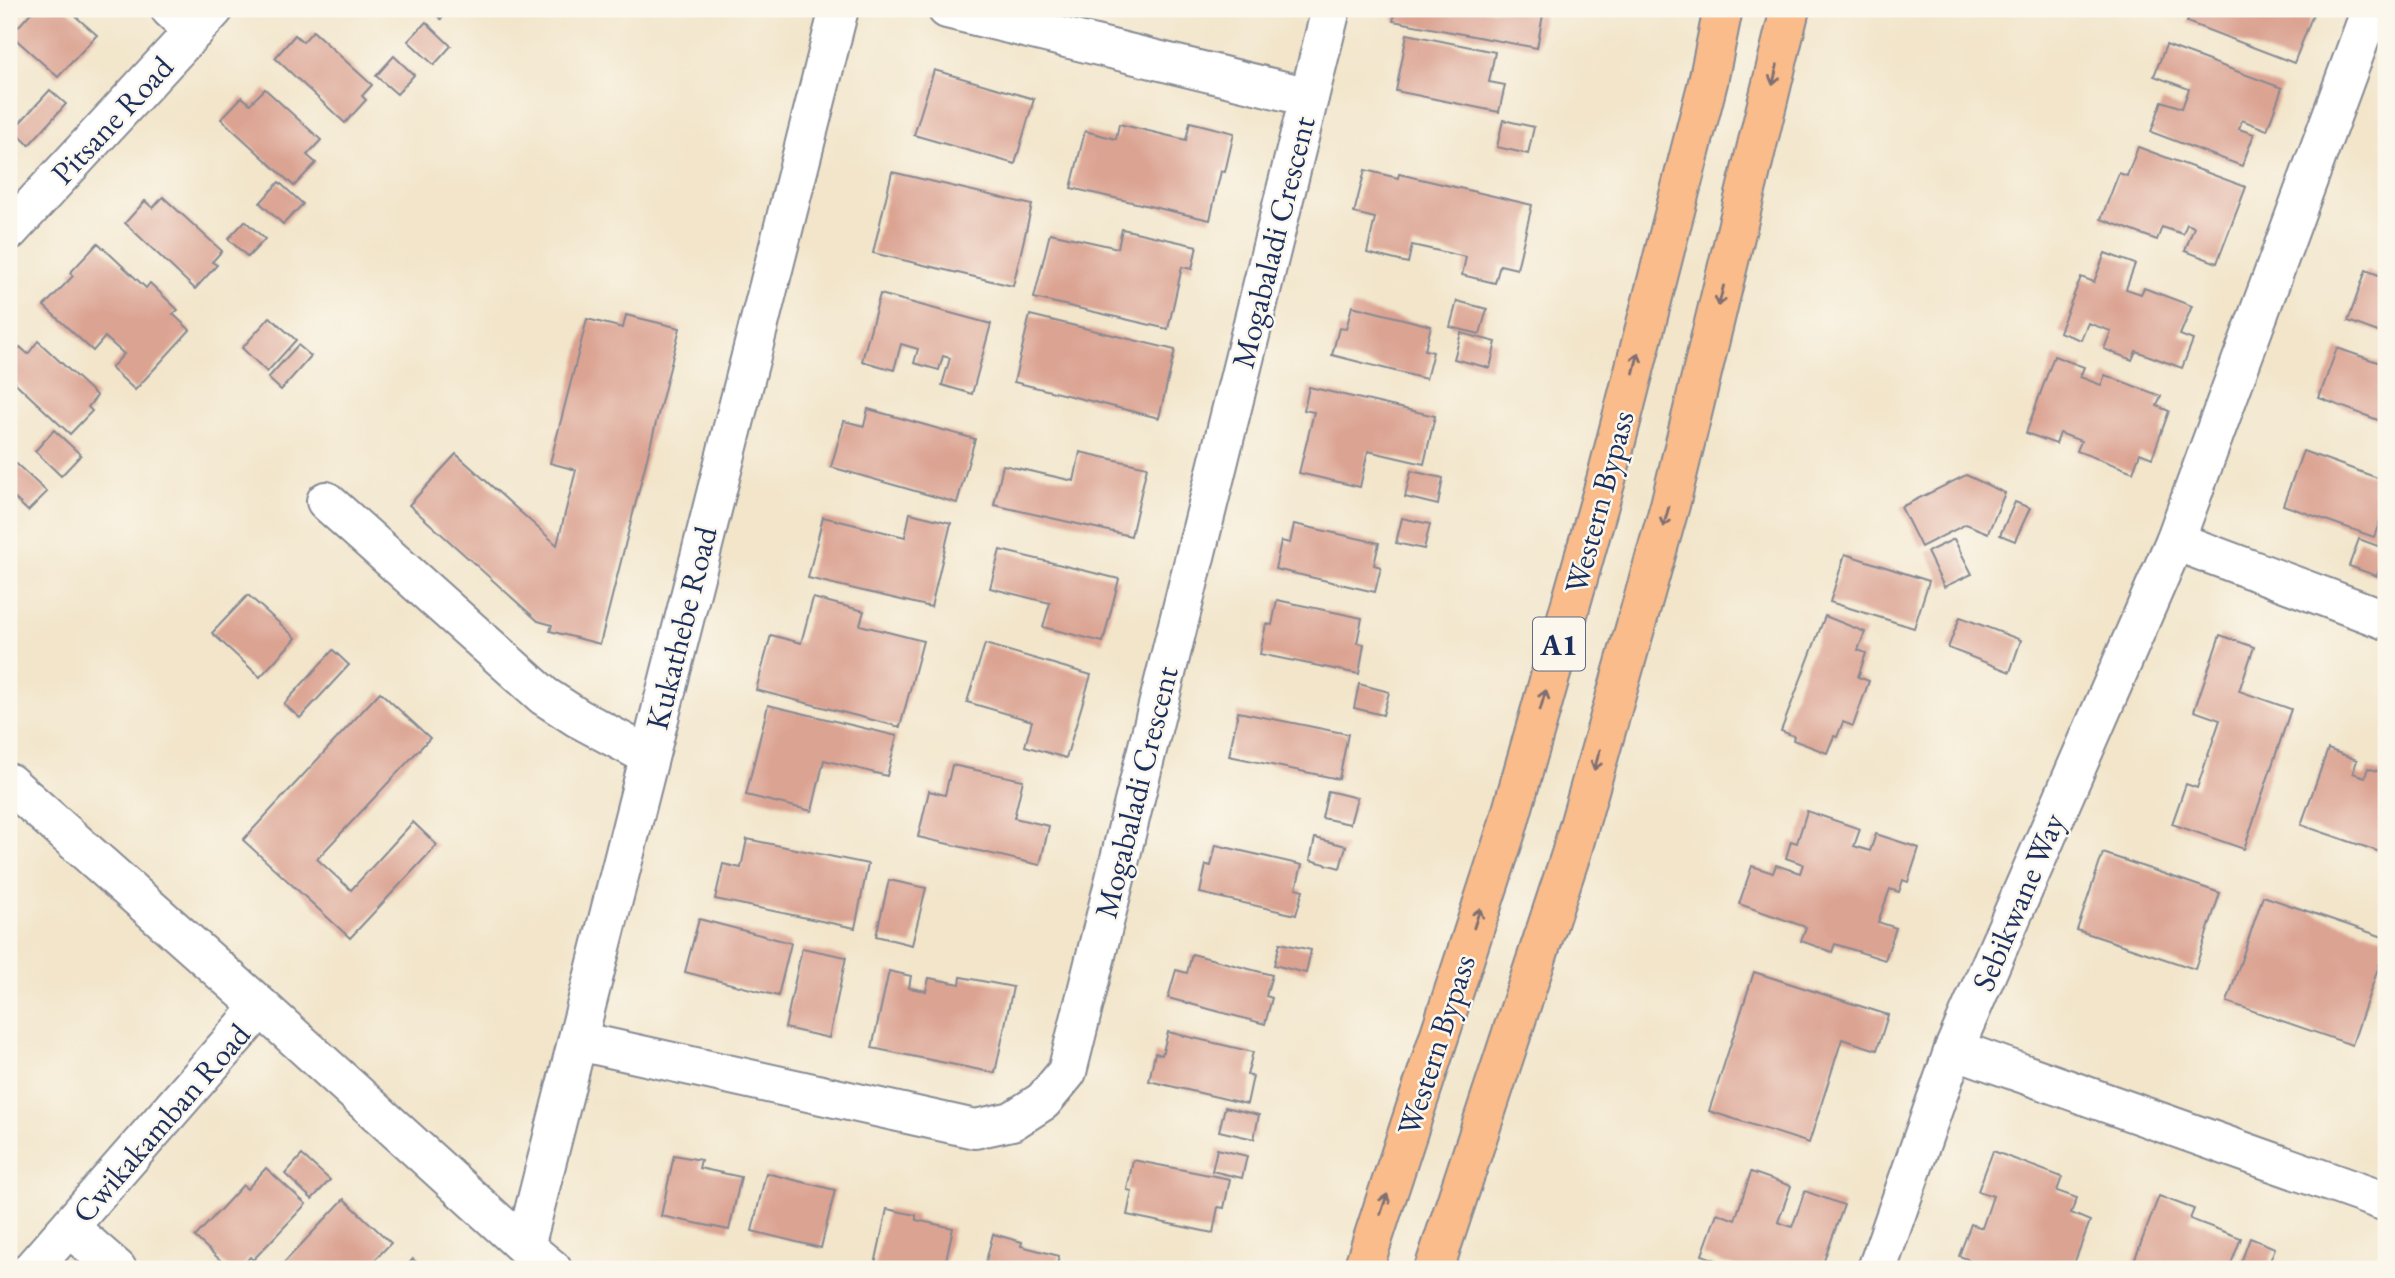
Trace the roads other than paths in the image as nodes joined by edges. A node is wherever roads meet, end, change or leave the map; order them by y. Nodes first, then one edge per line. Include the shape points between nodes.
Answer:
1 (839, 9) edge
2 (947, 9) edge
3 (1331, 9) edge
4 (1723, 9) edge
5 (1790, 9) edge
6 (2371, 9) edge
7 (193, 16) edge
8 (1309, 97) junction
9 (9, 231) edge
10 (326, 501) dead end
11 (2175, 541) junction
12 (2386, 620) edge
13 (649, 756) junction
14 (9, 783) edge
15 (261, 1007) junction
16 (578, 1041) junction
17 (1954, 1049) junction
18 (2386, 1202) edge
19 (70, 1227) junction
20 (538, 1258) edge
21 (32, 1269) edge
22 (117, 1269) edge
23 (1363, 1269) edge
24 (1434, 1269) edge
25 (1877, 1269) edge

1 - 13 street, Kukathebe Road
2 - 8 street
3 - 8 street, Mogabaladi Crescent
23 -> 4 highway, Western Bypass / A1 via 1506,832 1623,414
5 -> 24 highway, A1 via 1666,518 1571,854
6 - 11 street, Sebikwane Way
7 - 9 street, Pitsane Road
8 - 16 street, Mogabaladi Crescent via 1067,1072 1043,1101 1012,1121 975,1129
10 - 13 street via 544,696
11 - 12 street
11 - 17 street, Sebikwane Way
13 - 16 street, Kukathebe Road
14 - 15 street
15 - 19 street, Cwikakamban Road
15 - 20 street
16 - 20 street, Kukathebe Road
17 - 18 street
17 - 25 street, Sebikwane Way
19 - 21 street, Cwikakamban Road
19 - 22 street

